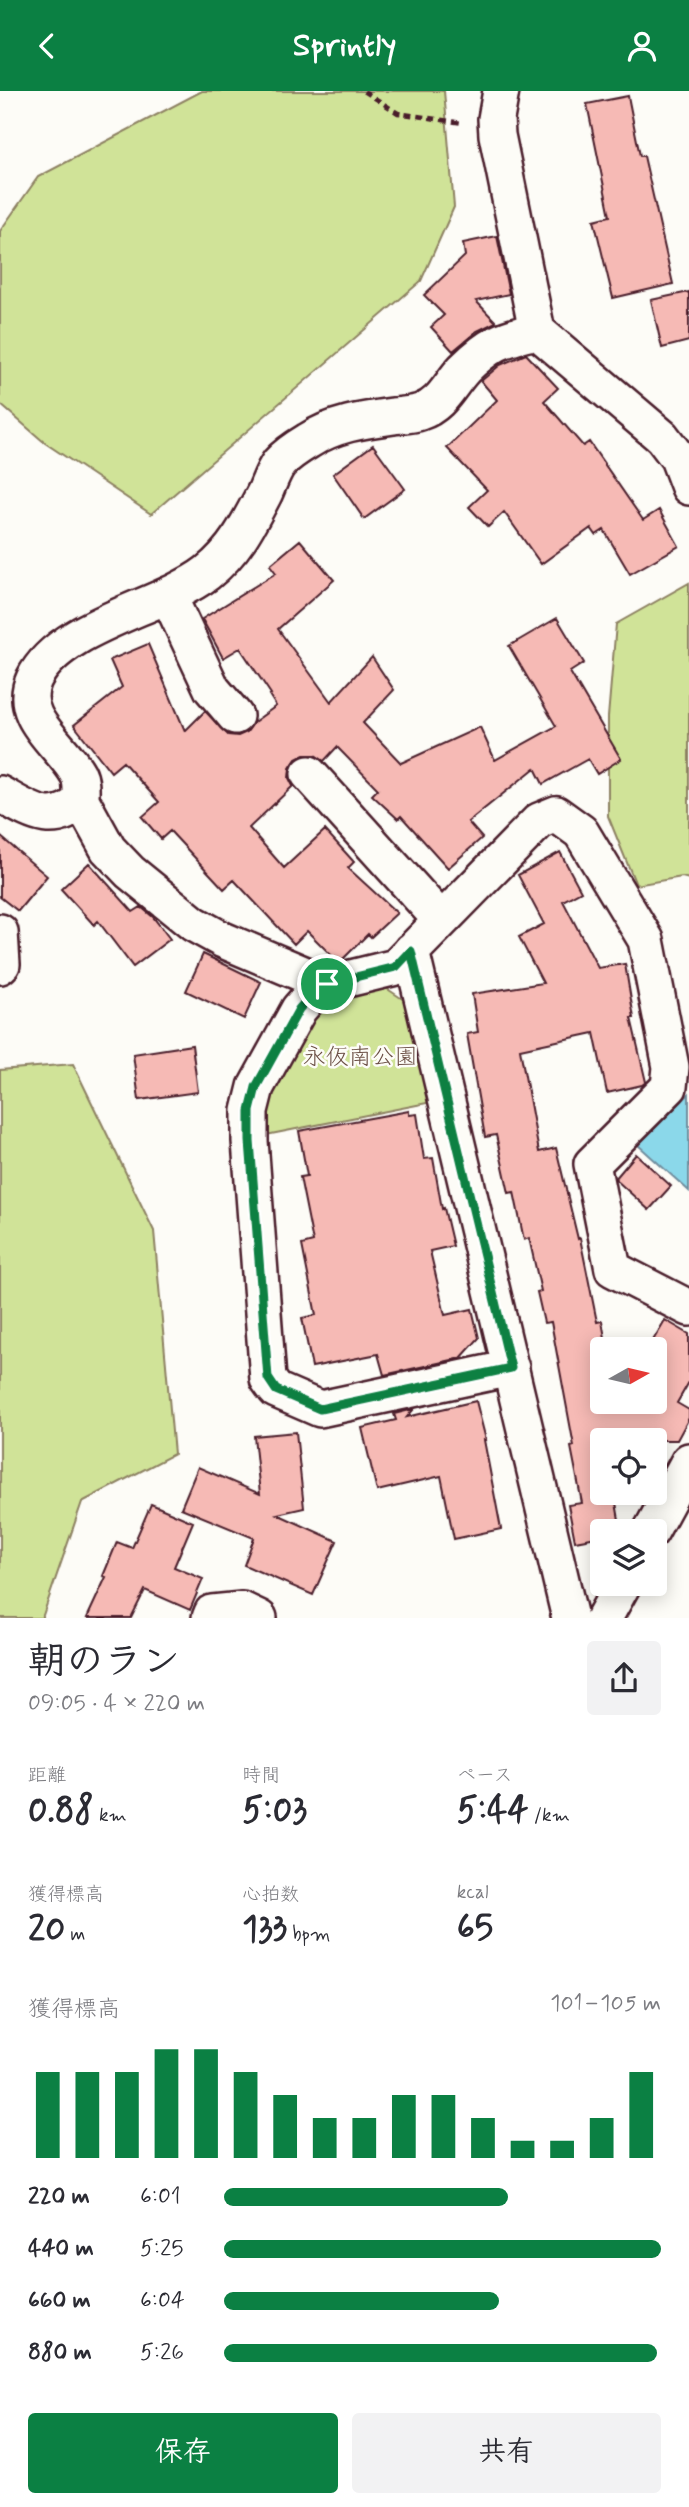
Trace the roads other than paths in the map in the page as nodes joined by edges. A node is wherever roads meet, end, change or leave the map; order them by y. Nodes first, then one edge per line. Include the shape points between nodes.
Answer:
1 (498, 105) edge
2 (537, 331) junction
3 (689, 488) edge
4 (169, 595) junction
5 (234, 716) dead end
6 (309, 774) dead end
7 (0, 793) edge
8 (81, 800) junction
9 (441, 921) junction
10 (0, 932) edge
11 (411, 951) junction
12 (0, 966) edge
13 (327, 984) junction
14 (689, 1308) edge
15 (511, 1368) junction
16 (689, 1461) edge
17 (658, 1519) edge
18 (616, 1596) edge
19 (210, 1618) edge
20 (259, 1618) edge
21 (570, 1618) edge
22 (604, 1618) edge

1 - 2 street
2 - 3 street via 662,437 678,458
2 - 4 street via 505,338 483,352 437,403 420,412 342,425 311,439 278,464 231,551 190,585
4 - 5 street via 212,689
4 - 8 street via 78,638 34,679 29,697 33,715 79,776
6 - 9 street
7 - 8 street via 37,815 72,809
8 - 13 street via 108,849 130,873 194,924
9 - 11 street
9 - 14 street via 539,821 556,814 581,832 646,940 671,1067 669,1087 592,1164 613,1269
10 - 12 street
11 - 13 street via 396,967
11 - 15 street
13 - 15 street via 299,1009 256,1087 250,1111 268,1378 276,1390 320,1409
15 - 21 street
16 - 17 street
18 - 22 street
19 - 20 street via 212,1613 242,1610

